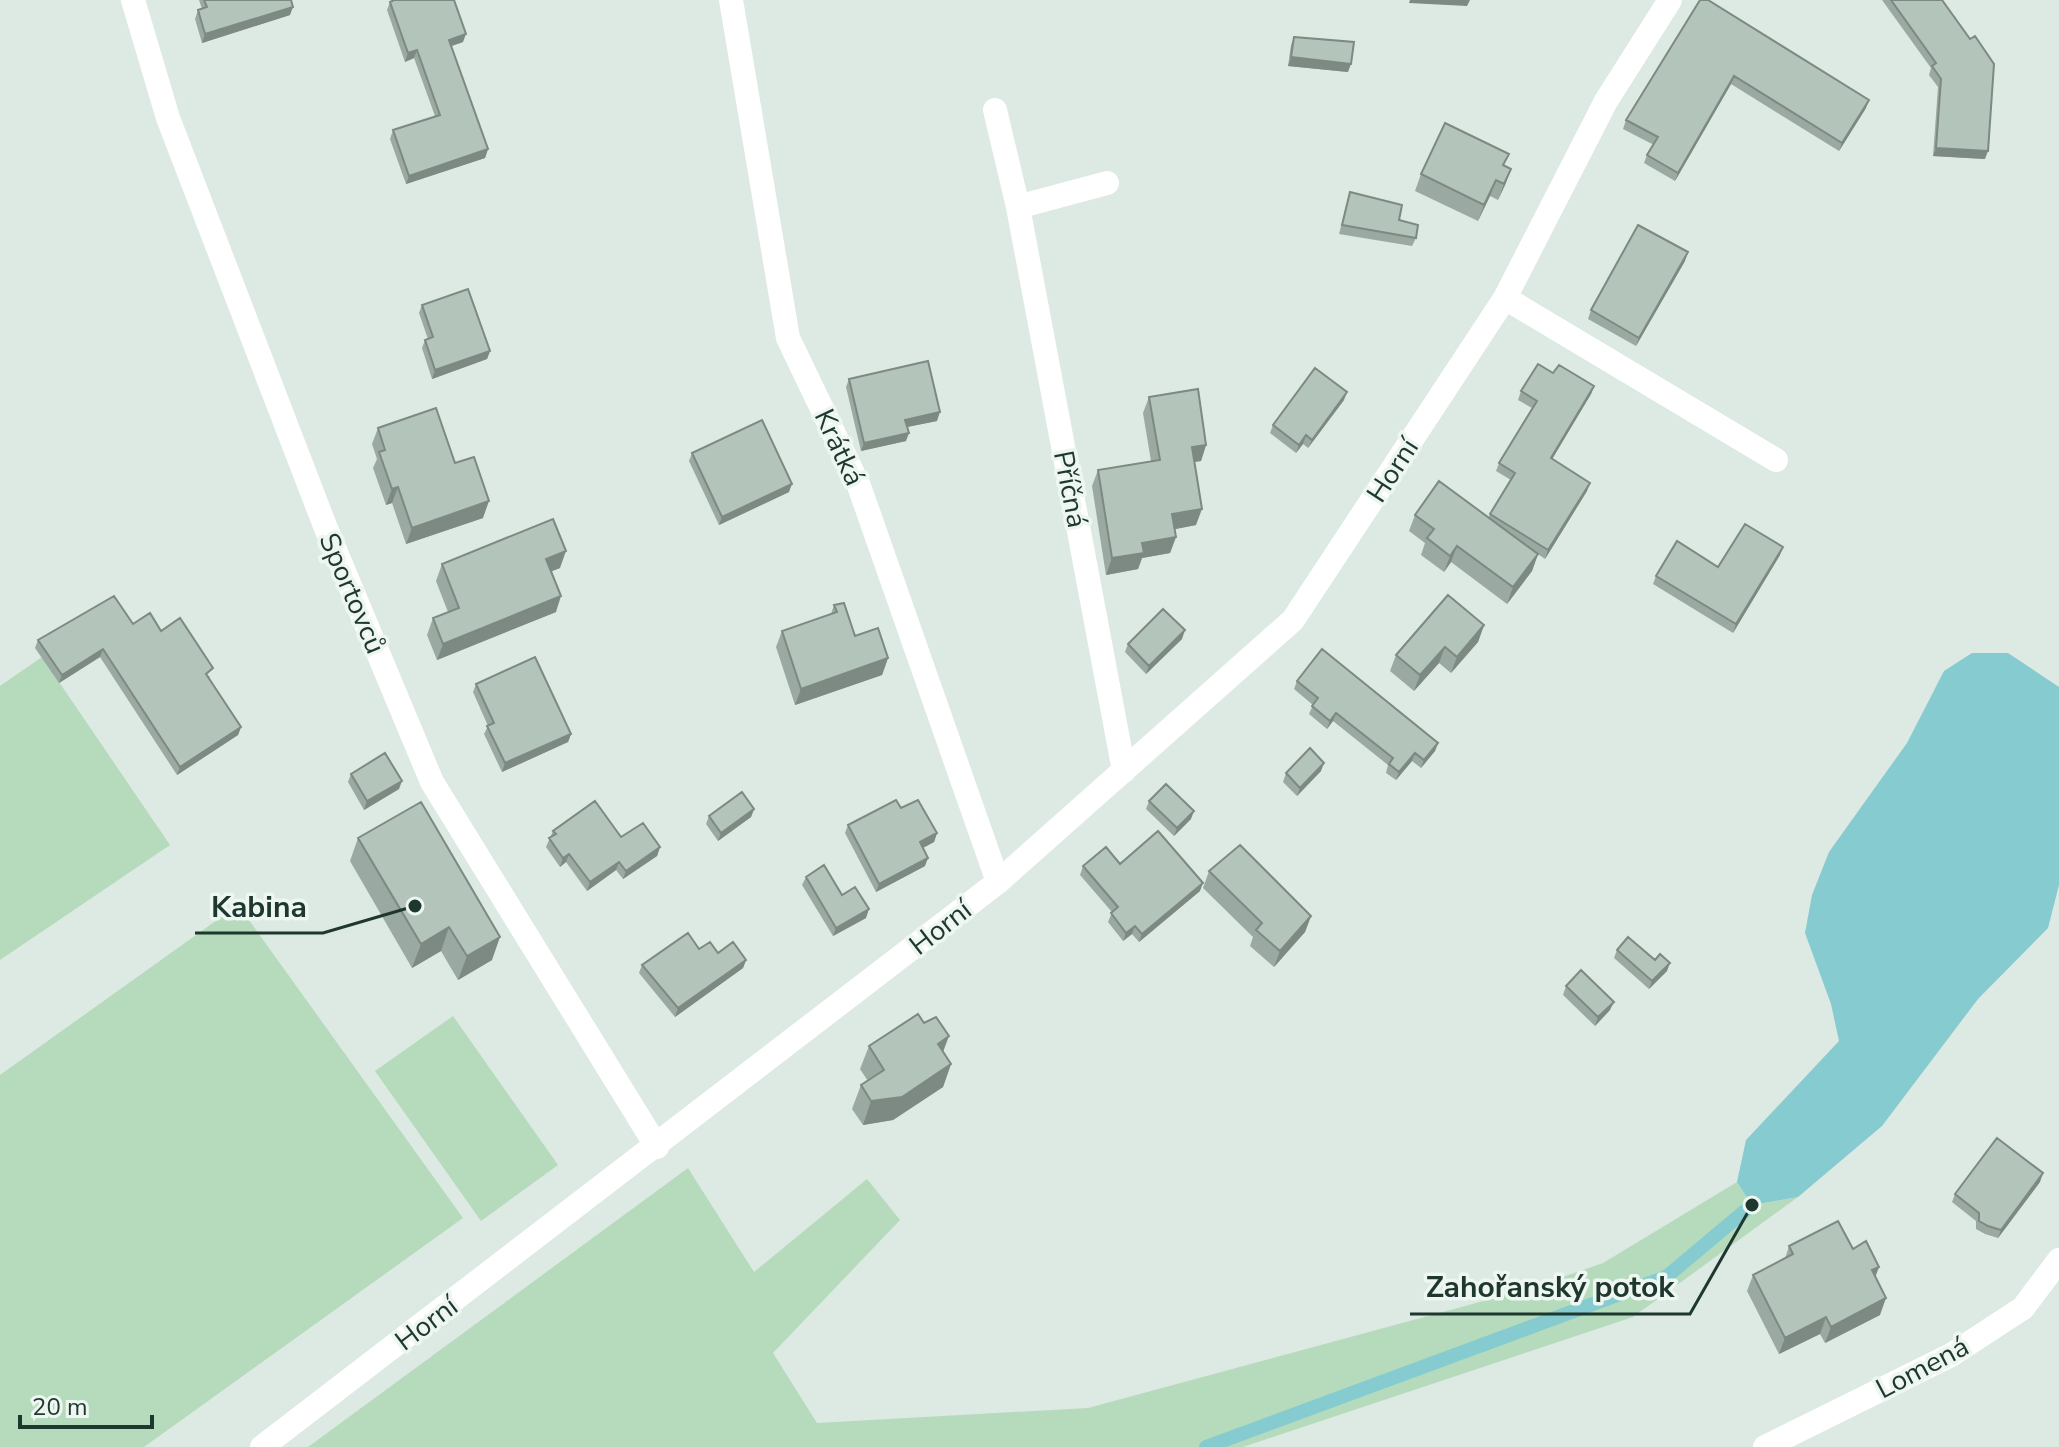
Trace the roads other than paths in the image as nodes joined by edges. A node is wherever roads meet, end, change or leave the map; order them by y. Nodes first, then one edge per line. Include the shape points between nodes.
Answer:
1 (133, 0) edge
2 (731, 0) edge
3 (1670, 0) edge
4 (995, 110) dead end
5 (1107, 183) dead end
6 (1018, 207) junction
7 (1505, 298) junction
8 (1776, 460) dead end
9 (1124, 771) junction
10 (998, 882) junction
11 (657, 1147) junction
12 (2059, 1260) edge
13 (262, 1447) edge
14 (1765, 1447) edge

1 - 11 street, Sportovců via 168,118 325,526 432,782
2 - 10 street, Krátká via 788,338 859,486
3 - 7 street, Horní via 1606,101
4 - 6 street, Příčná
5 - 6 street
6 - 9 street, Příčná
7 - 8 street
7 - 9 street, Horní via 1293,620
9 - 10 street, Horní
10 - 11 street, Horní
11 - 13 street, Horní
12 - 14 street, Lomená via 2023,1308 1951,1355

